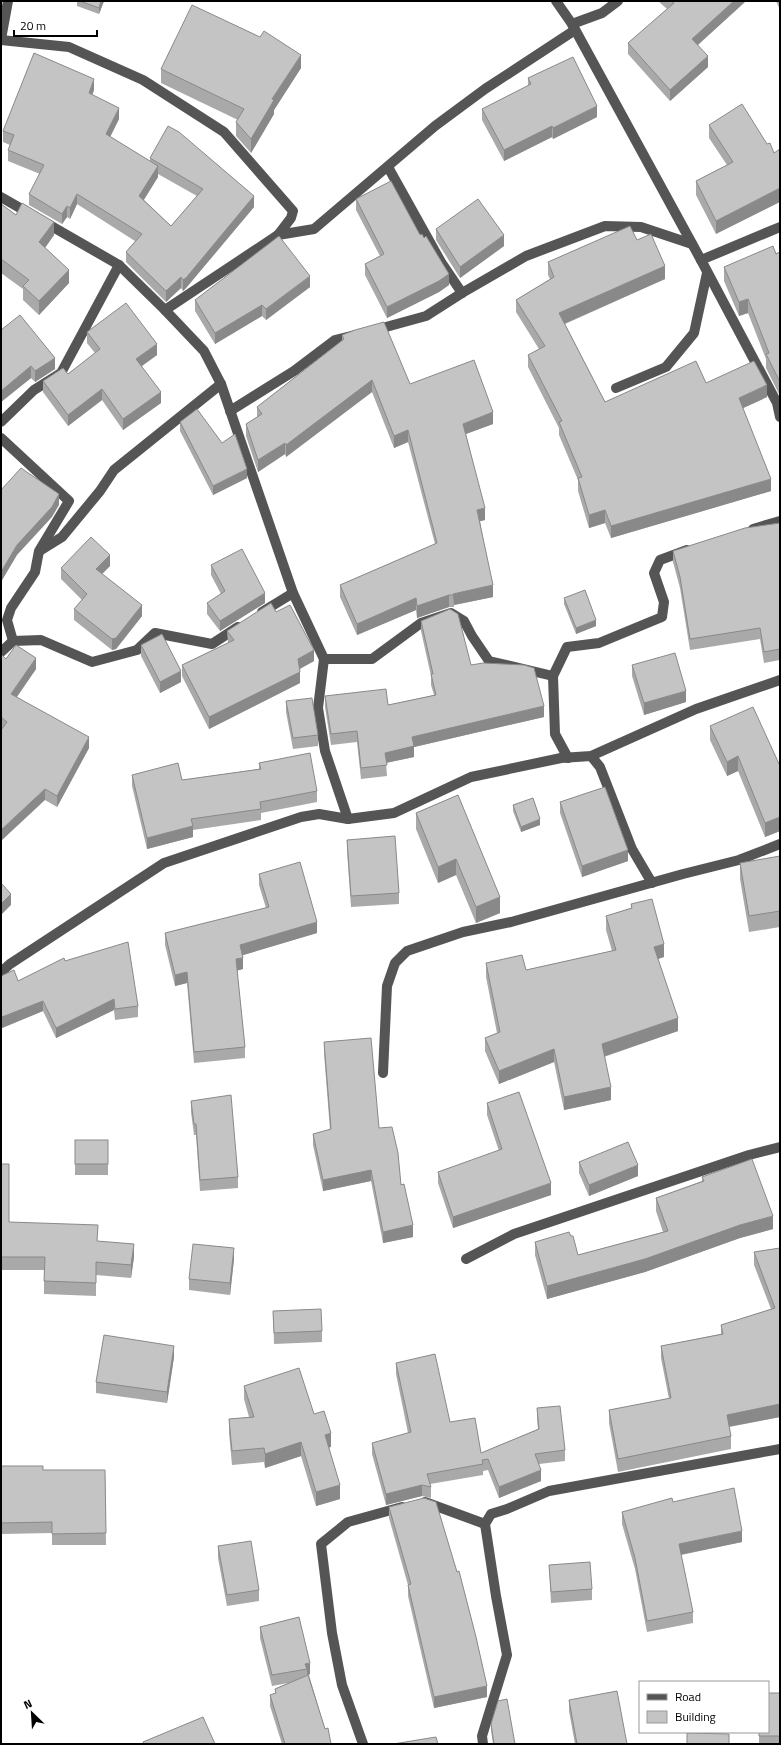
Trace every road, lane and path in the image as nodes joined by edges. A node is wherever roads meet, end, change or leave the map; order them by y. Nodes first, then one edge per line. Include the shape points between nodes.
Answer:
1 (8, 1) edge
2 (556, 1) edge
3 (618, 1) edge
4 (574, 27) junction
5 (1, 40) edge
6 (388, 167) junction
7 (1, 197) edge
8 (780, 227) edge
9 (278, 235) junction
10 (692, 244) junction
11 (701, 260) junction
12 (119, 264) junction
13 (707, 273) junction
14 (462, 293) junction
15 (165, 310) junction
16 (221, 384) junction
17 (616, 388) dead end
18 (778, 403) edge
19 (230, 411) junction
20 (780, 417) edge
21 (1, 422) edge
22 (1, 438) edge
23 (780, 521) edge
24 (743, 532) edge
25 (698, 546) edge
26 (39, 552) junction
27 (293, 593) junction
28 (13, 641) junction
29 (1, 652) edge
30 (324, 659) junction
31 (553, 676) junction
32 (780, 680) edge
33 (591, 756) junction
34 (568, 758) junction
35 (348, 819) junction
36 (780, 844) edge
37 (652, 883) junction
38 (1, 972) edge
39 (383, 1073) dead end
40 (780, 1147) edge
41 (466, 1259) dead end
42 (780, 1449) edge
43 (485, 1524) junction
44 (364, 1744) edge
45 (483, 1744) edge

1 - 5 street
2 - 4 street
3 - 4 street via 602,14
4 - 6 street via 484,89 435,126
4 - 10 street
5 - 9 street via 69,47 143,80 224,132 293,210 291,218
6 - 9 street via 314,229
6 - 14 street via 441,262
7 - 12 street
8 - 11 street
9 - 15 street
10 - 11 street
10 - 14 street via 641,227 604,226 526,256
11 - 13 street
12 - 15 street
12 - 21 street via 61,373 34,390
13 - 17 street via 694,333 666,367
13 - 18 street
14 - 19 street via 426,316 335,340 294,371
15 - 16 street via 204,351
16 - 19 street
16 - 26 street via 114,470 62,537
18 - 20 street
19 - 27 street
22 - 26 street via 69,501
23 - 24 street
25 - 31 street via 660,560 654,573 664,602 662,617 599,643 567,647
26 - 28 street via 35,572 11,608 7,620
27 - 28 street via 212,644 155,633 137,650 92,662 40,640
27 - 30 street
28 - 29 street
30 - 31 street via 372,659 420,623 451,613 464,620 489,661
30 - 35 street via 318,708 325,751
31 - 34 street via 555,734
32 - 33 street via 696,710
33 - 34 street
33 - 37 street via 600,767 632,849
34 - 35 street via 471,777 394,813
35 - 38 street via 319,814 302,817 164,863
36 - 37 street via 739,860
37 - 39 street via 511,922 463,932 407,951 395,962 387,986
40 - 41 street via 749,1155 514,1234
42 - 43 street via 549,1491 491,1514
43 - 44 street via 424,1502 348,1522 321,1544 332,1633 342,1685
43 - 45 street via 507,1655 482,1736

